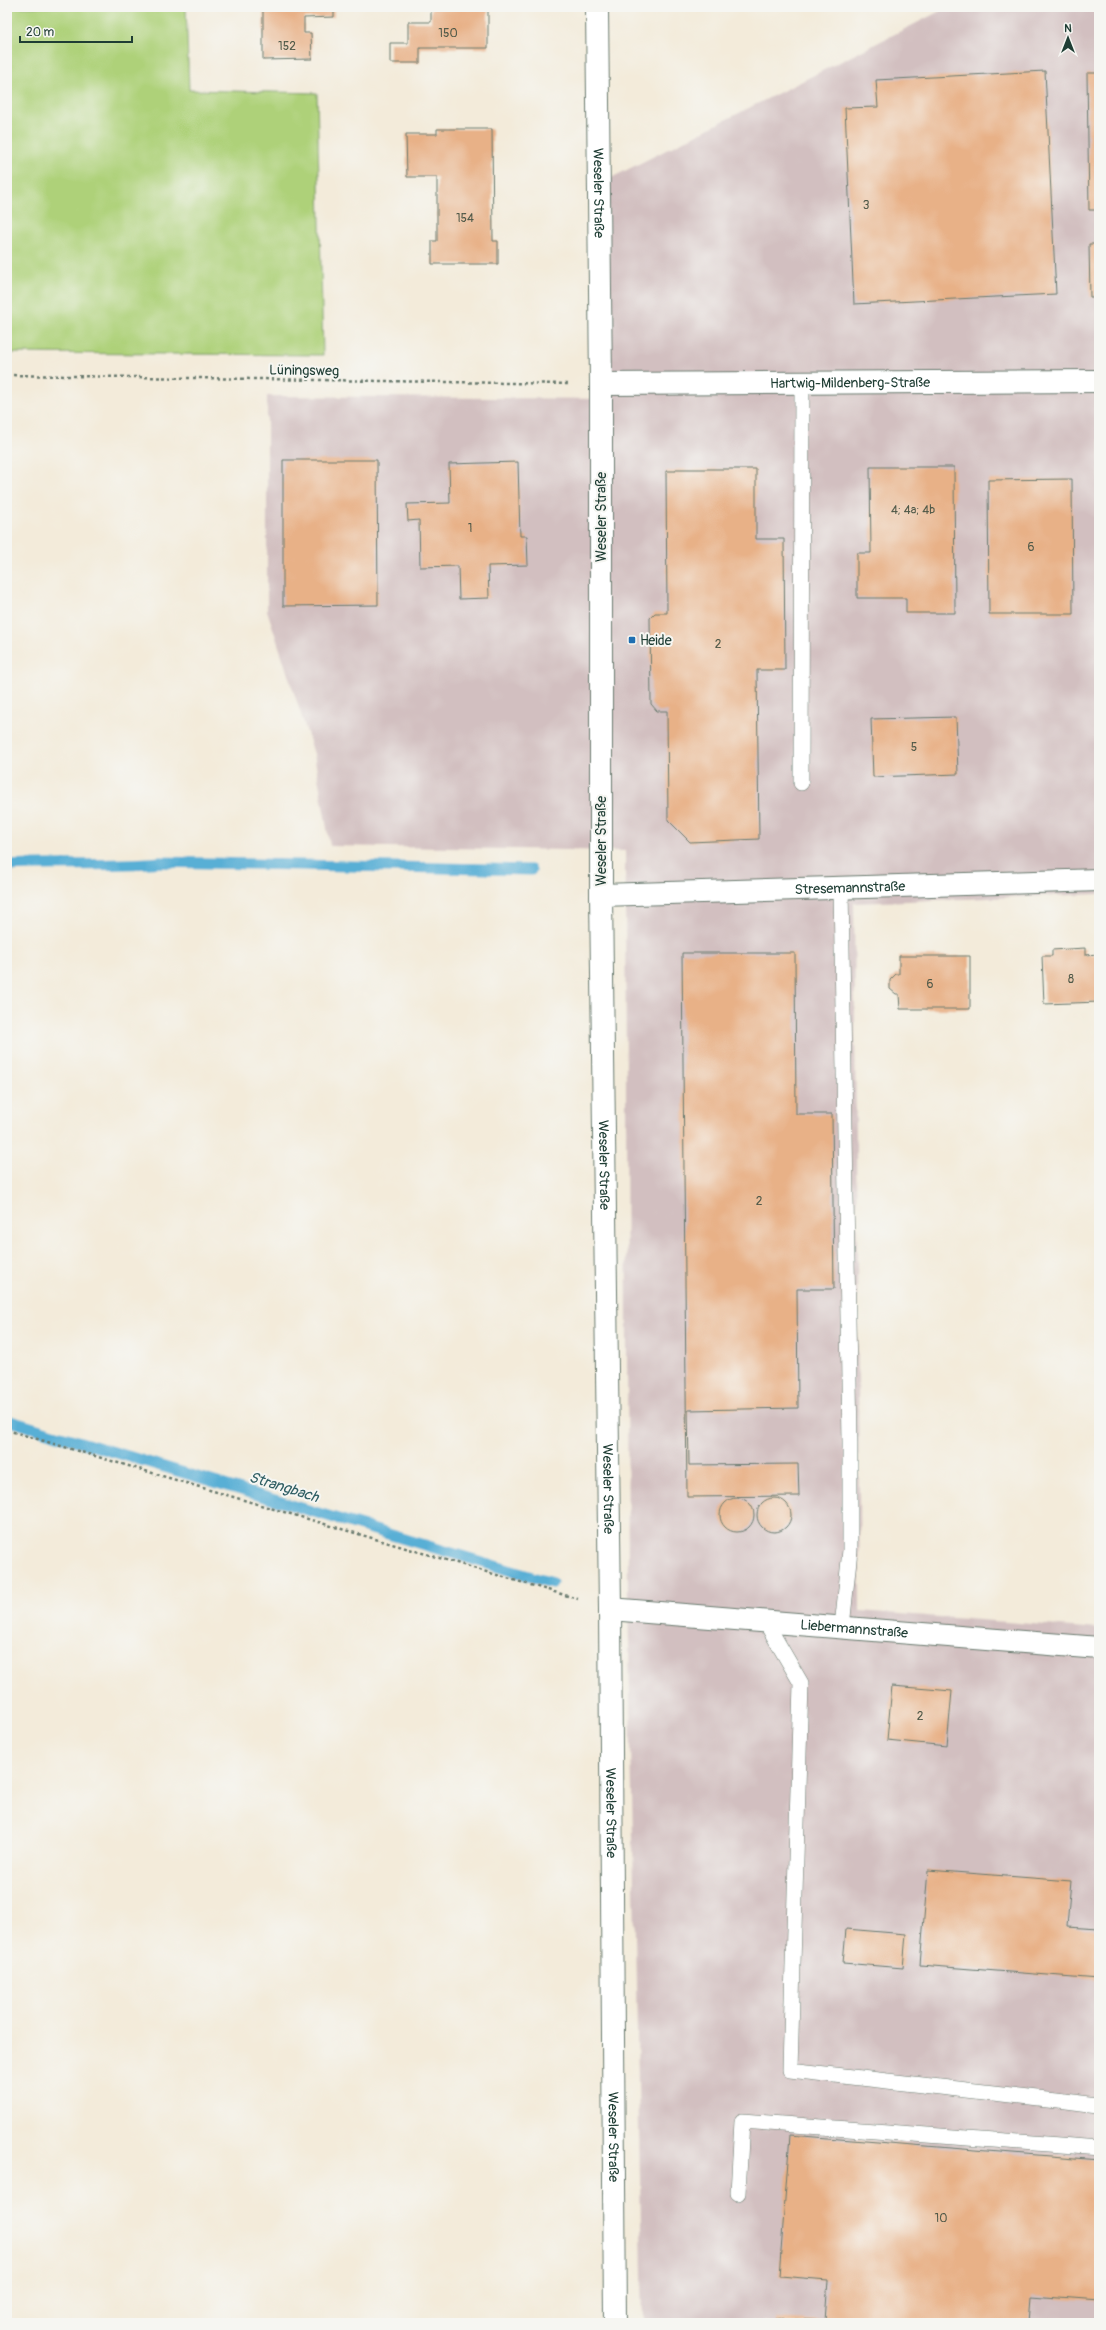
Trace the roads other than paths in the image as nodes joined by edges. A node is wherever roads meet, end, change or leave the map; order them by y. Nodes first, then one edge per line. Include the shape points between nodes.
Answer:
1 (597, 7) edge
2 (1099, 381) edge
3 (802, 383) junction
4 (601, 384) junction
5 (801, 783) dead end
6 (1099, 880) edge
7 (841, 887) junction
8 (601, 895) junction
9 (610, 1609) junction
10 (765, 1621) junction
11 (842, 1627) junction
12 (1099, 1648) edge
13 (1099, 2105) edge
14 (1099, 2148) edge
15 (738, 2193) dead end
16 (615, 2323) edge

1 - 4 street, Weseler Straße
2 - 3 street, Hartwig-Mildenberg-Straße
3 - 4 street, Hartwig-Mildenberg-Straße
3 - 5 lane
4 - 8 street, Weseler Straße
6 - 7 street, Stresemannstraße
7 - 8 street, Stresemannstraße
7 - 11 lane via 850,1442 850,1550
8 - 9 street, Weseler Straße
9 - 10 street, Liebermannstraße
9 - 16 street, Weseler Straße
10 - 11 street, Liebermannstraße
10 - 13 lane via 801,1683 790,2070
11 - 12 street, Liebermannstraße
14 - 15 lane via 742,2121

